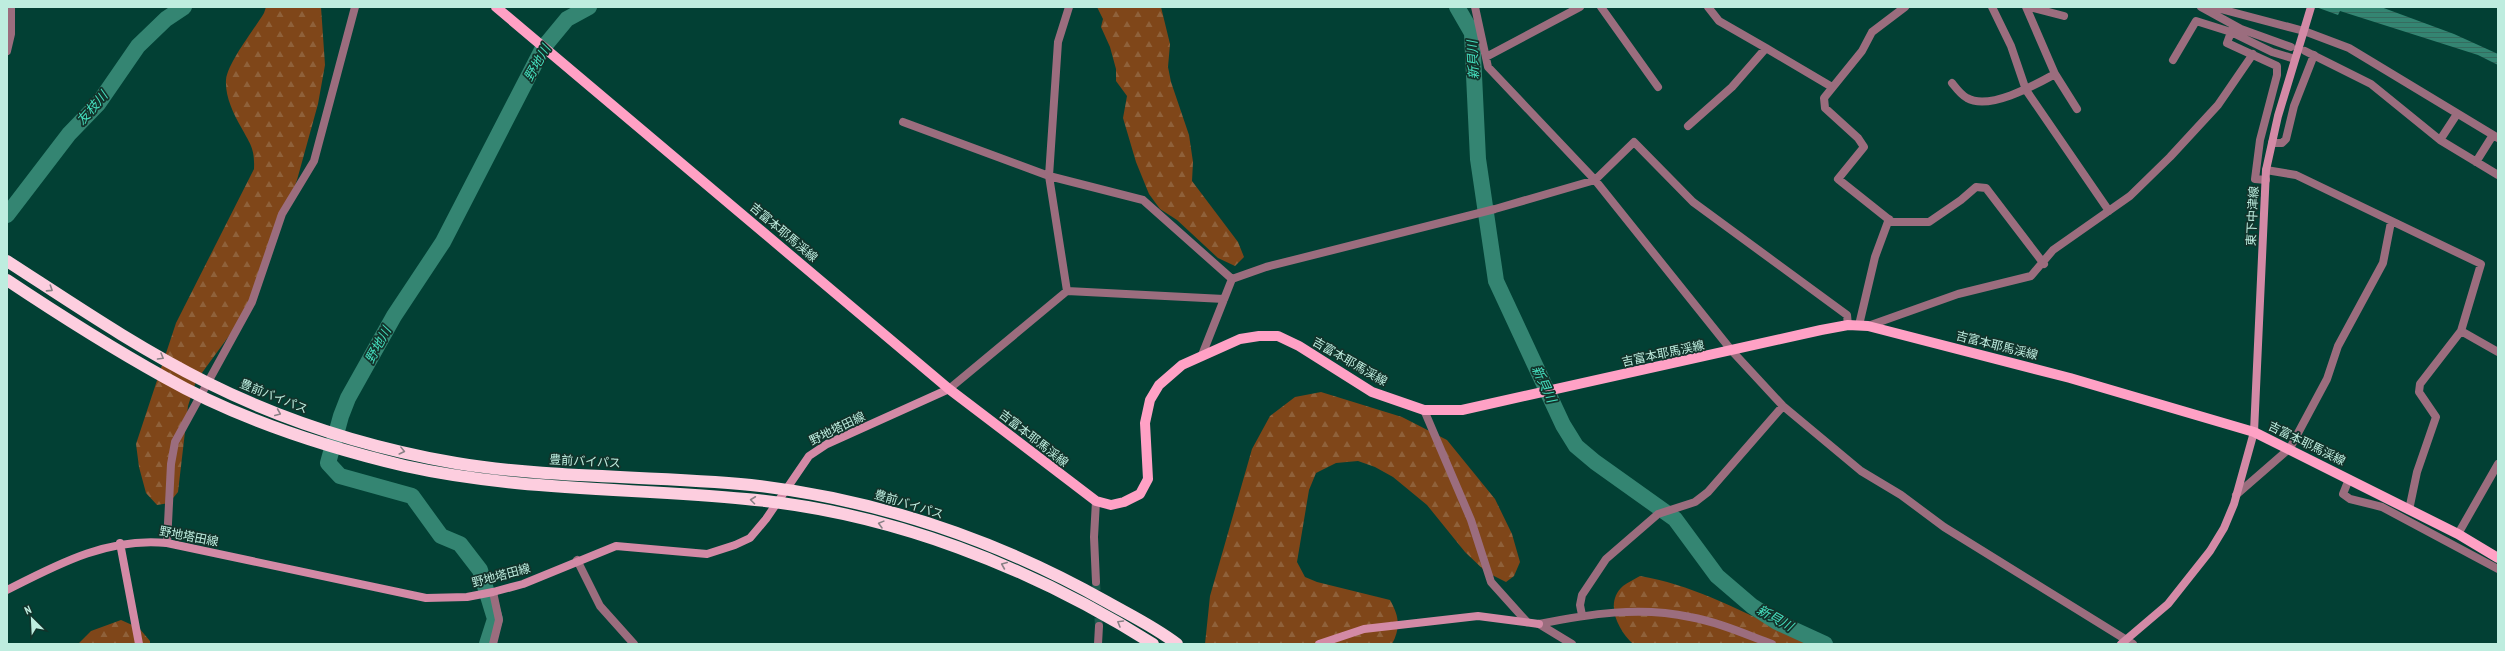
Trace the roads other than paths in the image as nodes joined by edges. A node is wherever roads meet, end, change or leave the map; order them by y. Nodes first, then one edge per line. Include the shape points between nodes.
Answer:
1 (11, 7) edge
2 (355, 7) edge
3 (496, 7) edge
4 (1069, 7) edge
5 (1475, 7) edge
6 (1580, 7) edge
7 (1601, 7) edge
8 (1708, 7) edge
9 (1905, 7) edge
10 (1992, 7) edge
11 (2026, 7) edge
12 (2030, 7) edge
13 (2201, 7) edge
14 (2213, 7) edge
15 (2311, 7) edge
16 (2064, 16) dead end
17 (2233, 29) junction
18 (2304, 31) junction
19 (2291, 47) dead end
20 (1766, 48) junction
21 (7, 50) edge
22 (2305, 51) dead end
23 (2253, 54) junction
24 (2314, 55) junction
25 (1486, 57) junction
26 (2295, 59) junction
27 (2174, 60) dead end
28 (2055, 74) junction
29 (1952, 83) dead end
30 (1832, 87) junction
31 (1658, 88) dead end
32 (2026, 90) junction
33 (2077, 109) dead end
34 (2457, 114) junction
35 (903, 122) dead end
36 (1688, 126) dead end
37 (2495, 136) edge
38 (2440, 140) junction
39 (2272, 142) junction
40 (2476, 162) junction
41 (2266, 170) junction
42 (2498, 175) edge
43 (1049, 176) junction
44 (1595, 180) junction
45 (2266, 180) junction
46 (2109, 211) junction
47 (1889, 219) junction
48 (2391, 222) junction
49 (7, 261) edge
50 (2044, 264) junction
51 (1232, 279) junction
52 (8, 281) edge
53 (1066, 291) junction
54 (1224, 299) junction
55 (1858, 326) junction
56 (2461, 331) junction
57 (1732, 351) junction
58 (2498, 352) edge
59 (1202, 355) junction
60 (207, 383) junction
61 (949, 388) junction
62 (200, 395) junction
63 (1783, 406) junction
64 (1424, 410) junction
65 (2254, 432) junction
66 (2290, 448) junction
67 (2498, 464) edge
68 (2349, 479) junction
69 (784, 490) junction
70 (2236, 495) junction
71 (1096, 501) junction
72 (776, 503) junction
73 (2384, 503) junction
74 (2409, 510) junction
75 (2458, 534) junction
76 (120, 543) junction
77 (167, 543) junction
78 (2498, 558) edge
79 (577, 560) junction
80 (2498, 569) edge
81 (1096, 582) tunnel mouth
82 (7, 590) edge
83 (493, 592) junction
84 (1582, 616) junction
85 (1527, 622) junction
86 (1539, 624) junction
87 (1099, 626) tunnel mouth
88 (2127, 643) edge
89 (138, 644) edge
90 (493, 644) edge
91 (634, 644) edge
92 (1098, 644) edge
93 (1153, 644) edge
94 (1177, 644) edge
95 (1318, 644) edge
96 (1572, 644) edge
97 (1772, 644) edge

1 - 21 street via 11,34
2 - 60 street via 314,161 282,214 252,302
3 - 61 main road, 吉富本耶馬渓線
4 - 43 street via 1058,42
5 - 25 street
6 - 25 street
7 - 31 street
8 - 20 street via 1719,21
9 - 30 street via 1872,32 1862,51
10 - 32 street via 2011,46
11 - 28 street
12 - 16 street
13 - 17 street
14 - 18 street
15 - 18 main road, 東下中津線
17 - 19 street
17 - 23 street via 2227,43
17 - 26 street via 2272,52
17 - 27 street via 2196,21
18 - 26 main road, 東下中津線
18 - 34 street via 2349,48
20 - 30 street
20 - 36 street via 1732,87
22 - 24 street
23 - 45 street via 2277,66 2277,75 2260,140 2255,179
23 - 46 street via 2218,105 2135,191
24 - 38 street via 2370,84
24 - 39 street via 2294,106 2286,139 2282,143
25 - 44 street via 1488,67
26 - 39 main road, 東下中津線
28 - 32 street
28 - 33 street
29 - 32 street via 1968,99 1982,101
30 - 47 street via 1824,98 1825,108 1858,138 1864,147 1838,179
32 - 46 street
34 - 37 street
34 - 38 street
35 - 43 street
37 - 40 street
38 - 40 street
39 - 41 main road, 東下中津線
40 - 42 street
41 - 45 main road, 東下中津線
41 - 48 street via 2296,175
43 - 51 street via 1143,200
43 - 53 street
44 - 51 street via 1495,209 1266,267
44 - 55 street via 1634,142 1693,202 1847,315
44 - 57 street
45 - 65 main road, 東下中津線
46 - 50 street via 2053,250
47 - 50 street via 1892,222 1929,222 1976,187 1986,188
47 - 55 street via 1875,257
48 - 56 street via 2481,264
48 - 66 street via 2383,263 2338,346 2327,379
49 -> 60 highway, 豊前バイパス via 110,329
50 - 55 street via 2031,276 1958,294
51 - 54 street
52 - 62 highway via 165,378
53 - 54 street
53 - 61 street
54 - 59 street
55 - 57 main road, 吉富本耶馬渓線
55 - 65 main road, 吉富本耶馬渓線 via 2070,378
56 - 58 street
56 - 74 street via 2420,384 2419,392 2436,416 2417,472
57 - 63 street
57 - 64 main road, 吉富本耶馬渓線 via 1462,410
59 - 64 main road, 吉富本耶馬渓線 via 1240,339 1278,336 1299,346 1372,392
59 - 71 main road, 吉富本耶馬渓線 via 1182,365 1159,385 1150,400 1145,423 1148,479 1140,494 1124,502 1111,504
60 - 62 street
60 -> 69 highway, 豊前バイパス via 285,416 346,437 456,462 504,470 662,478
61 - 69 main road, 野地塔田線 via 827,444 809,456
61 - 71 main road, 吉富本耶馬渓線
72 -> 62 highway via 577,488 454,475 406,466 301,437
62 - 77 street via 175,442 171,464
63 - 84 street via 1708,492 1695,502 1658,514 1606,559 1582,595
63 - 88 street via 1860,471 1901,495 1944,527
64 - 85 street via 1471,520 1492,582
65 - 66 main road, 吉富本耶馬渓線
65 - 70 main road, 東下中津線
66 - 68 main road, 吉富本耶馬渓線
66 - 70 street
67 - 75 street
68 - 73 main road, 吉富本耶馬渓線
68 - 73 street via 2342,494 2350,499
69 - 72 main road, 野地塔田線
69 - 94 highway, 豊前バイパス via 858,503 898,514 1007,552 1070,581
70 - 88 main road, 東下中津線 via 2224,528 2210,551 2168,604
71 - 81 street
72 - 79 main road, 野地塔田線 via 750,538 707,554 616,546
93 -> 72 highway via 1065,592 1001,564 855,517
73 - 74 main road, 吉富本耶馬渓線
73 - 80 street
74 - 75 main road, 吉富本耶馬渓線
75 - 78 main road, 吉富本耶馬渓線
76 - 77 main road, 野地塔田線 via 146,540
76 - 82 main road, 野地塔田線 via 100,548
76 - 89 main road
77 - 83 main road, 野地塔田線 via 426,598
79 - 83 main road, 野地塔田線 via 523,584
79 - 91 street via 600,606
83 - 90 street via 500,620
84 - 86 street
84 - 97 street via 1650,611 1691,617
85 - 86 main road
85 - 95 main road via 1478,616 1364,629
86 - 96 street
87 - 92 street

